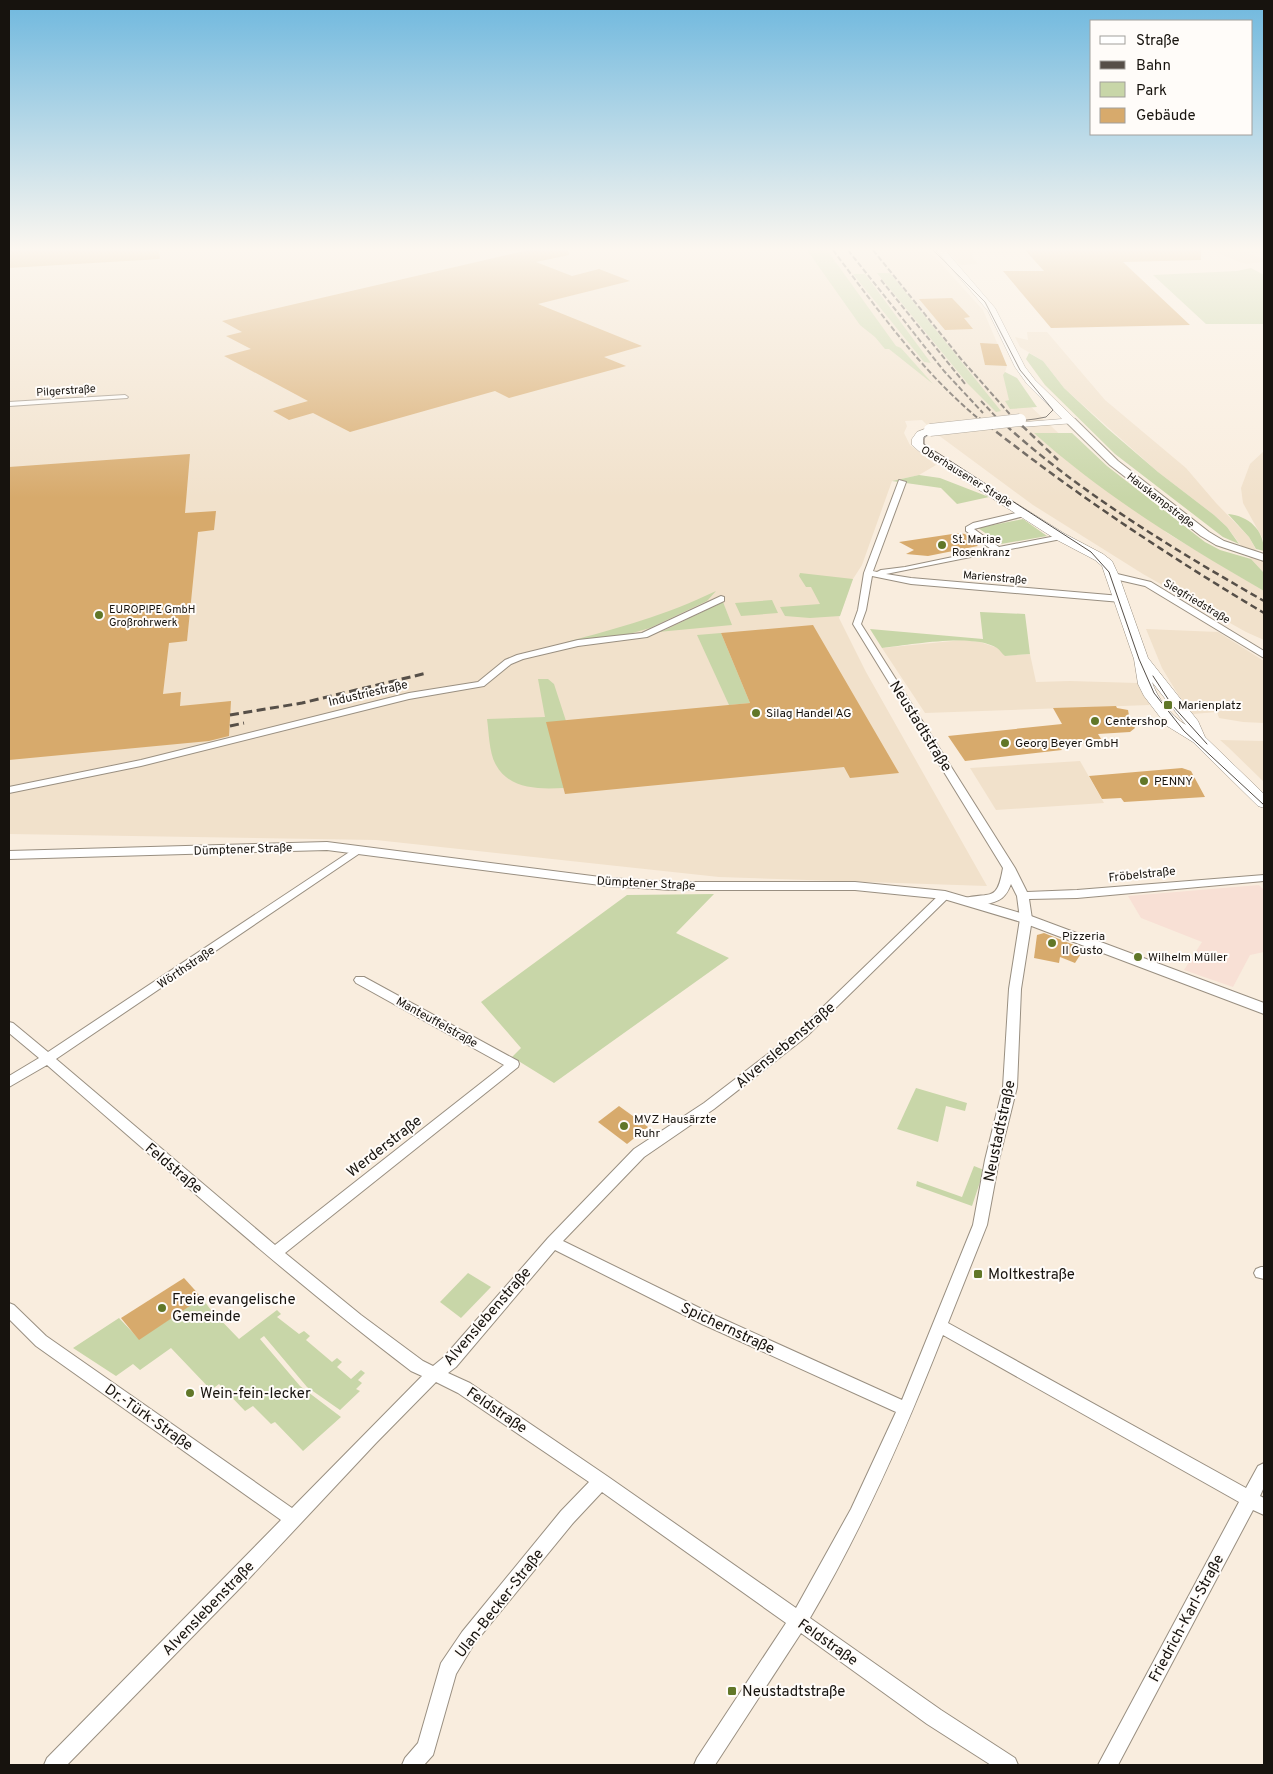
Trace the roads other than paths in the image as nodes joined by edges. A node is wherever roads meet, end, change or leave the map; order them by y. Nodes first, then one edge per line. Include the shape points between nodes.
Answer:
1 (1003, 333) edge
2 (125, 396) dead end
3 (9, 404) edge
4 (1067, 418) junction
5 (935, 437) junction
6 (902, 482) dead end
7 (1025, 513) junction
8 (1061, 537) junction
9 (997, 550) junction
10 (1098, 557) junction
11 (1264, 558) edge
12 (905, 569) junction
13 (868, 573) junction
14 (1113, 576) junction
15 (911, 581) junction
16 (721, 598) dead end
17 (1120, 598) junction
18 (1264, 655) edge
19 (9, 790) edge
20 (1264, 803) edge
21 (361, 849) junction
22 (9, 855) edge
23 (1008, 868) junction
24 (1264, 878) edge
25 (946, 895) junction
26 (1023, 896) junction
27 (969, 901) junction
28 (1026, 919) junction
29 (360, 980) dead end
30 (1264, 1009) edge
31 (9, 1026) edge
32 (46, 1060) junction
33 (513, 1064) joint
34 (9, 1082) edge
35 (553, 1242) junction
36 (275, 1253) junction
37 (9, 1309) edge
38 (939, 1325) junction
39 (434, 1374) junction
40 (906, 1409) junction
41 (1264, 1471) edge
42 (601, 1481) junction
43 (1257, 1502) edge
44 (293, 1519) junction
45 (798, 1621) junction
46 (54, 1765) edge
47 (412, 1765) edge
48 (704, 1765) edge
49 (1008, 1765) edge
50 (1108, 1765) edge

1 - 4 main road via 1031,382
2 - 3 street, Pilgerstraße
4 - 5 main road, Oberhausener Straße
4 - 11 main road, Hauskampstraße via 1114,463 1205,534
5 - 7 main road, Oberhausener Straße via 918,436 918,445
5 - 10 main road, Oberhausener Straße via 942,450 1091,546 1099,553
6 - 13 street, Neustadtstraße
7 - 8 main road, Oberhausener Straße
7 - 9 street via 976,524 969,529
8 - 9 street
8 - 10 main road, Oberhausener Straße
9 - 12 street
10 - 14 main road, Oberhausener Straße via 1107,564
12 - 13 street
12 - 15 street
13 - 15 street, Marienstraße
13 - 23 street, Neustadtstraße via 857,624
14 - 17 main road, Oberhausener Straße
14 - 18 street, Siegfriedstraße via 1148,584
15 - 17 street, Marienstraße
16 - 19 street, Industriestraße via 644,635 551,648 520,657 508,662 481,684 409,696 140,763
17 - 20 main road, Oberhausener Straße via 1141,659 1145,684 1159,708
21 - 22 street, Dümptener Straße via 327,846
21 - 25 street, Dümptener Straße via 608,882 672,886 855,886
21 - 32 street, Wörthstraße
23 - 26 street, Neustadtstraße
23 - 27 street via 1006,885 999,895 982,901
24 - 26 street, Fröbelstraße
25 - 27 street, Dümptener Straße
25 - 35 street, Alvenslebenstraße via 802,1034 709,1106 639,1153
26 - 28 street, Neustadtstraße
27 - 28 street, Dümptener Straße
28 - 30 street, Dümptener Straße
28 - 38 street, Neustadtstraße via 1015,990 1010,1087 980,1225
29 - 33 street, Manteuffelstraße
31 - 32 street, Feldstraße
32 - 34 street, Wörthstraße
32 - 36 street, Feldstraße
33 - 36 street, Werderstraße
35 - 39 street, Alvenslebenstraße via 450,1362
35 - 40 street, Spichernstraße via 707,1319
36 - 39 street, Feldstraße via 356,1320 417,1366
37 - 44 street, Dr.-Türk-Straße via 41,1341
38 - 40 street, Neustadtstraße
38 - 43 street
39 - 42 street, Feldstraße via 464,1388
39 - 44 street, Alvenslebenstraße
40 - 45 street, Neustadtstraße via 858,1516
41 - 43 street, Friedrich-Karl-Straße
42 - 45 street, Feldstraße
42 - 47 street, Ulan-Becker-Straße via 567,1517 468,1638 448,1670 426,1748
43 - 50 street, Friedrich-Karl-Straße
44 - 46 street, Alvenslebenstraße
45 - 48 street, Neustadtstraße
45 - 49 street, Feldstraße

